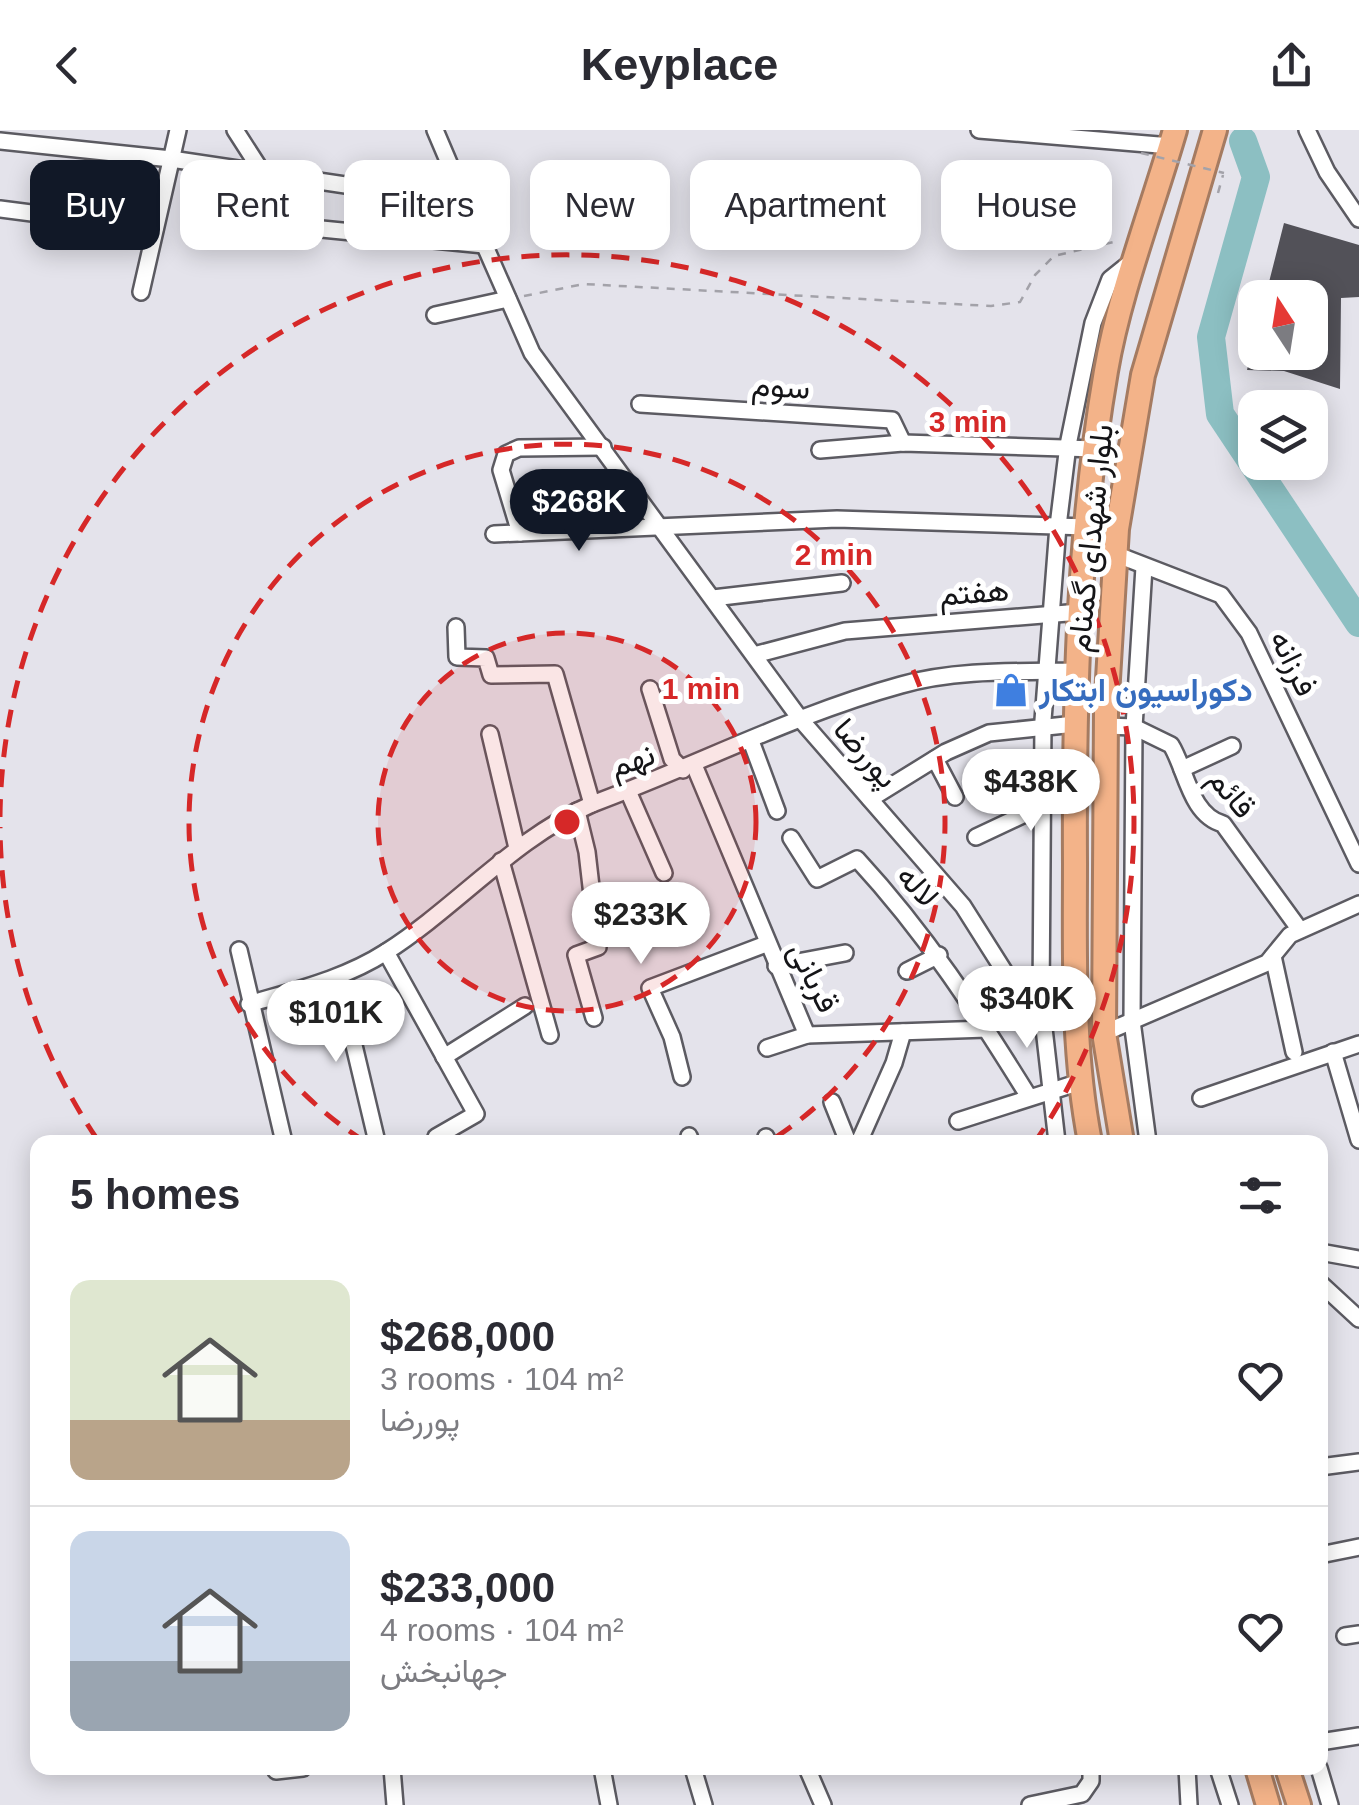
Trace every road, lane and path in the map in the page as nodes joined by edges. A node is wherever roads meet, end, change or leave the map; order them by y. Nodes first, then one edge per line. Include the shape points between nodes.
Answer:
1 (178, 130) edge
2 (235, 130) edge
3 (435, 130) edge
4 (979, 130) edge
5 (1215, 130) edge
6 (1306, 130) edge
7 (1173, 138) edge
8 (0, 141) edge
9 (1141, 153) dead end
10 (171, 159) junction
11 (254, 160) edge
12 (448, 160) edge
13 (180, 161) edge
14 (1220, 194) dead end
15 (0, 210) edge
16 (160, 210) edge
17 (1357, 211) edge
18 (30, 214) edge
19 (1141, 246) junction
20 (151, 250) edge
21 (486, 250) edge
22 (141, 292) dead end
23 (508, 300) junction
24 (435, 316) dead end
25 (640, 404) dead end
26 (903, 444) junction
27 (1068, 446) junction
28 (602, 447) junction
29 (820, 450) dead end
30 (1096, 450) junction
31 (1058, 526) junction
32 (663, 528) junction
33 (1087, 528) junction
34 (1117, 529) junction
35 (494, 534) dead end
36 (520, 534) junction
37 (1115, 554) junction
38 (1144, 566) junction
39 (842, 584) dead end
40 (713, 598) junction
41 (1080, 612) junction
42 (1052, 614) junction
43 (456, 627) dead end
44 (754, 655) junction
45 (1077, 671) junction
46 (1046, 672) junction
47 (650, 689) dead end
48 (801, 720) junction
49 (1075, 724) junction
50 (1044, 726) junction
51 (1106, 726) junction
52 (1134, 727) junction
53 (490, 734) dead end
54 (751, 741) junction
55 (1232, 746) dead end
56 (936, 759) junction
57 (689, 768) junction
58 (1182, 769) junction
59 (628, 791) junction
60 (955, 797) dead end
61 (1075, 798) junction
62 (870, 799) junction
63 (592, 804) junction
64 (1044, 805) junction
65 (777, 810) dead end
66 (576, 811) junction
67 (976, 837) dead end
68 (791, 838) dead end
69 (516, 848) junction
70 (501, 861) junction
71 (1359, 864) edge
72 (664, 873) dead end
73 (1132, 877) junction
74 (1104, 878) junction
75 (1359, 904) edge
76 (1300, 930) junction
77 (766, 944) junction
78 (239, 950) dead end
79 (386, 952) junction
80 (844, 953) dead end
81 (939, 955) junction
82 (1273, 956) junction
83 (776, 966) junction
84 (908, 971) dead end
85 (338, 978) junction
86 (1041, 1002) junction
87 (249, 1004) junction
88 (525, 1006) dead end
89 (594, 1018) dead end
90 (1132, 1022) junction
91 (987, 1029) junction
92 (902, 1032) junction
93 (1104, 1034) junction
94 (550, 1035) dead end
95 (806, 1035) junction
96 (1359, 1044) edge
97 (767, 1048) dead end
98 (1294, 1052) dead end
99 (1333, 1052) junction
100 (444, 1057) junction
101 (682, 1077) dead end
102 (1080, 1082) junction
103 (1049, 1090) junction
104 (1029, 1097) junction
105 (1201, 1098) dead end
106 (832, 1102) dead end
107 (958, 1121) dead end
108 (282, 1135) edge
109 (375, 1135) edge
110 (439, 1135) edge
111 (845, 1135) edge
112 (862, 1135) edge
113 (1055, 1135) edge
114 (1089, 1135) edge
115 (1121, 1135) edge
116 (1147, 1135) edge
117 (1359, 1140) edge
118 (1328, 1253) edge
119 (1359, 1259) edge
120 (1328, 1290) edge
121 (1359, 1319) edge
122 (1359, 1462) edge
123 (1328, 1466) edge
124 (1359, 1547) edge
125 (1328, 1553) edge
126 (1359, 1736) edge
127 (1328, 1741) edge
128 (393, 1775) edge
129 (603, 1775) edge
130 (696, 1775) edge
131 (815, 1775) edge
132 (1091, 1775) edge
133 (1187, 1775) edge
134 (1220, 1775) edge
135 (1259, 1775) edge
136 (1290, 1775) edge
137 (1321, 1775) edge
138 (395, 1805) edge
139 (609, 1805) edge
140 (704, 1805) edge
141 (823, 1805) edge
142 (1030, 1805) edge
143 (1189, 1805) edge
144 (1230, 1805) edge
145 (1268, 1805) edge
146 (1299, 1805) edge
147 (1330, 1805) edge

1 - 10 street
2 - 11 street
3 - 12 street, پوررضا
4 - 7 street
5 - 34 highway, بلوار شهدای گمنام via 1143,375
6 - 17 street
7 - 19 highway, بلوار شهدای گمنام
8 - 10 street
9 - 14 path, bridge via 1224,173
10 - 13 street
10 - 16 street
15 - 18 street
19 - 23 path via 1054,256 1020,302 991,306 584,284
19 - 27 street via 1110,279 1093,323
19 - 30 highway, بلوار شهدای گمنام via 1106,368
20 - 22 street
21 - 23 street, پوررضا
23 - 24 street
23 - 28 street, پوررضا via 532,353
25 - 26 street, سوم via 892,420
26 - 27 street, سوم
26 - 29 street, سوم
27 - 30 street, سوم
27 - 31 street
28 - 32 street, پوررضا
28 - 36 street via 519,448 506,454 501,470
30 - 33 highway, بلوار شهدای گمنام
31 - 32 street via 837,519
31 - 33 street
31 - 42 street
32 - 36 street
32 - 40 street, پوررضا
33 - 34 highway
33 - 41 highway, بلوار شهدای گمنام
34 - 37 highway, بلوار شهدای گمنام
35 - 36 street
37 - 38 street, فرزانه
37 - 51 highway, بلوار شهدای گمنام
38 - 52 street
38 - 71 street, فرزانه via 1221,595 1249,632
39 - 40 street
40 - 44 street, پوررضا
41 - 42 street, هفتم
41 - 45 highway, بلوار شهدای گمنام
42 - 44 street, هفتم via 844,632
42 - 46 street
43 - 63 street via 457,657 486,658 490,675 555,674
44 - 48 street, پوررضا
45 - 46 street, نهم
45 - 49 highway, بلوار شهدای گمنام
46 - 48 street, نهم via 904,684
46 - 50 street
47 - 57 street, قربانی via 672,759
48 - 54 street, نهم
48 - 62 street, پوررضا
49 - 50 street
49 - 61 highway, بلوار شهدای گمنام
50 - 56 street via 989,733
50 - 64 street
51 - 52 street, قائم
51 - 74 highway, بلوار شهدای گمنام
52 - 58 street, قائم via 1171,744
52 - 73 street
53 - 69 street
54 - 57 street, نهم
54 - 65 street
55 - 58 street
56 - 60 street
56 - 62 street
57 - 59 street, نهم
57 - 77 street, قربانی
58 - 76 street, قائم via 1197,801 1223,824
59 - 63 street, نهم
59 - 72 street
61 - 64 street
61 - 102 highway, بلوار شهدای گمنام
62 - 86 street, پوررضا via 963,906 1014,985
63 - 66 street, نهم
64 - 67 street
64 - 86 street
66 - 69 street, نهم
66 - 89 street via 598,947 576,955
68 - 81 street, لاله via 817,879 857,859
69 - 70 street, نهم
70 - 79 street, نهم
70 - 94 street
73 - 74 street
73 - 90 street
74 - 93 highway, بلوار شهدای گمنام
75 - 76 street
76 - 82 street
77 - 83 street, قربانی
77 - 101 street via 650,988
78 - 87 street
79 - 85 street, نهم
79 - 100 street
80 - 83 street
81 - 84 street
81 - 91 street, لاله
82 - 90 street
82 - 98 street
83 - 95 street, قربانی
85 - 87 street, نهم
85 - 109 street
86 - 103 street
87 - 108 street
88 - 100 street
90 - 93 street
90 - 116 street
91 - 92 street, قربانی
91 - 104 street
92 - 95 street, قربانی
92 - 112 street
93 - 115 highway, بلوار شهدای گمنام
95 - 97 street
96 - 99 street
99 - 105 street
99 - 117 street
100 - 110 street via 476,1114
102 - 103 street
102 - 114 highway, بلوار شهدای گمنام
103 - 104 street
103 - 113 street
104 - 107 street
106 - 111 street
118 - 119 street
120 - 121 street
122 - 123 street
124 - 125 street
126 - 127 street
128 - 138 street
129 - 139 street
130 - 140 street
131 - 141 street
132 - 142 street via 1082,1794
133 - 143 street
134 - 144 street
135 - 145 highway
136 - 146 highway
137 - 147 street

